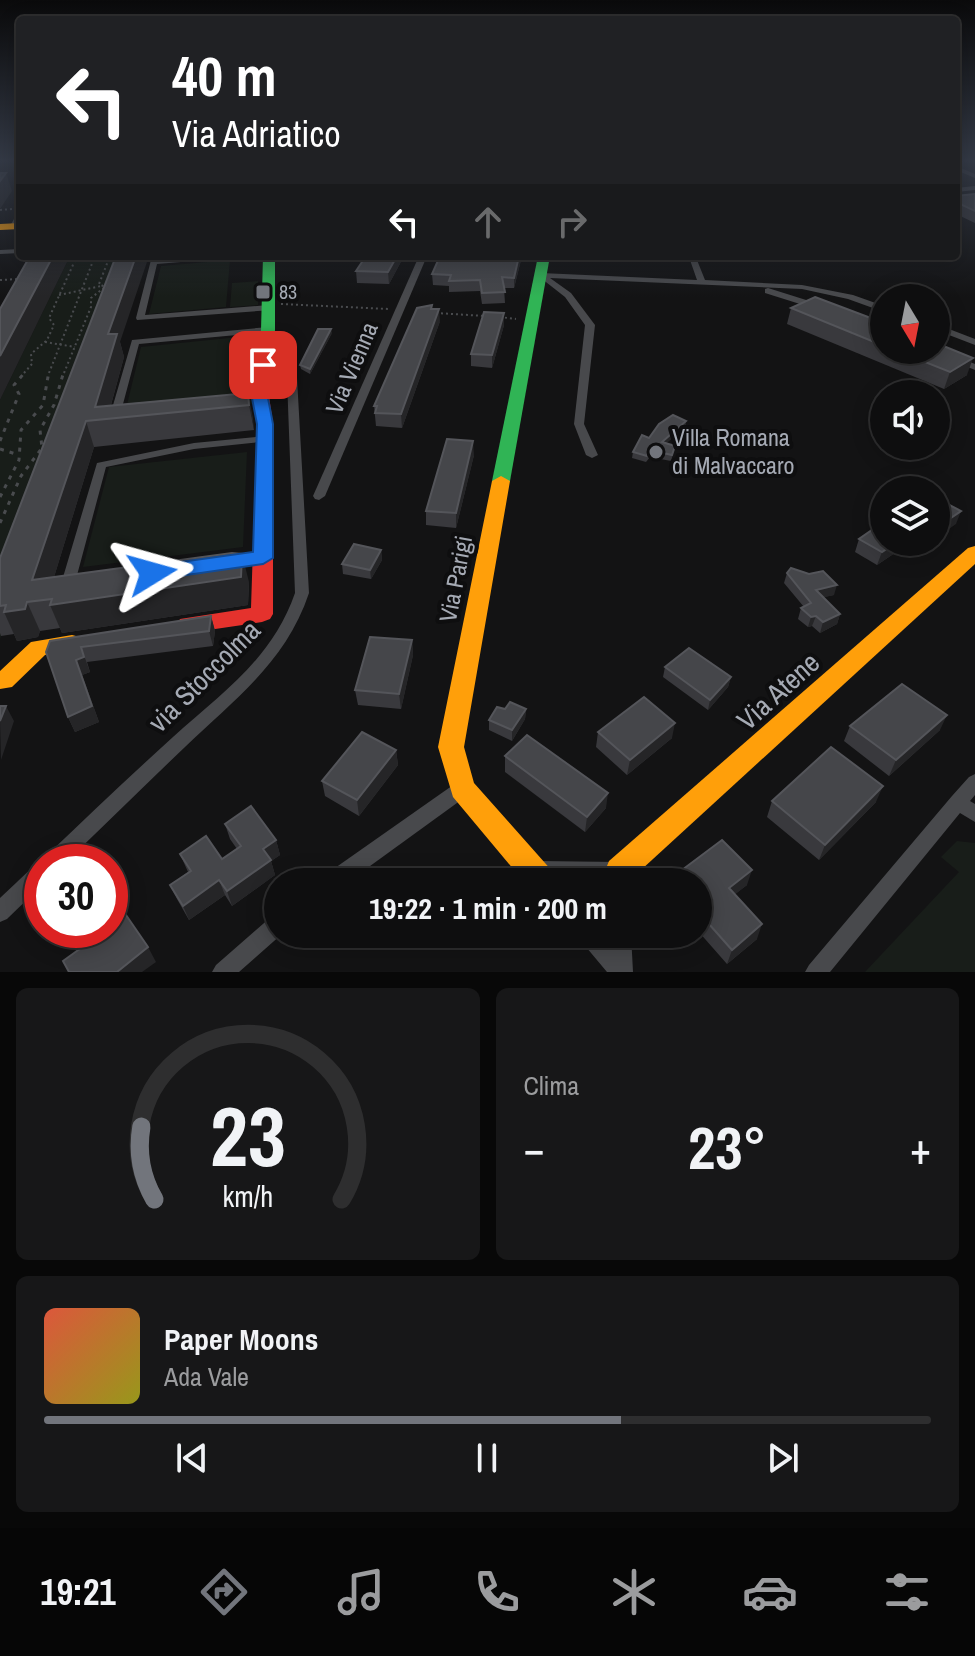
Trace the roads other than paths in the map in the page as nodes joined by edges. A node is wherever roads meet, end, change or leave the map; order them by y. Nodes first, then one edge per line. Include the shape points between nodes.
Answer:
1 (179, 260) edge
2 (269, 260) edge
3 (421, 260) edge
4 (695, 260) edge
5 (542, 265) edge
6 (702, 283) junction
7 (741, 285) junction
8 (870, 304) edge
9 (274, 306) junction
10 (834, 312) edge
11 (268, 330) junction
12 (950, 332) edge
13 (975, 342) edge
14 (950, 357) edge
15 (263, 365) junction
16 (975, 367) edge
17 (128, 423) edge
18 (265, 439) junction
19 (592, 455) dead end
20 (319, 496) dead end
21 (975, 553) edge
22 (263, 558) junction
23 (218, 564) edge
24 (83, 582) edge
25 (173, 627) edge
26 (84, 641) edge
27 (4, 681) dead end
28 (975, 782) edge
29 (462, 789) junction
30 (958, 802) junction
31 (975, 814) edge
32 (72, 844) edge
33 (352, 868) edge
34 (531, 868) edge
35 (628, 868) edge
36 (24, 889) edge
37 (0, 912) edge
38 (264, 936) edge
39 (601, 948) edge
40 (621, 948) edge
41 (223, 972) edge
42 (622, 972) edge
43 (816, 972) edge

1 - 9 street via 154,262 140,318
2 - 9 street
3 - 20 street, Via Vienna
4 - 6 street
5 - 6 street
5 - 19 street via 590,325 579,424
5 - 29 street, Via Parigi via 451,747
6 - 7 street
7 - 8 street via 832,292
7 - 10 street
9 - 11 street
11 - 15 street
11 - 17 street via 135,342 113,424
12 - 13 street
14 - 16 street
15 - 18 street via 255,412
15 - 32 street, via Stoccolma via 281,368 292,378 302,593 298,608 290,627 257,668
18 - 22 street
18 - 24 street via 194,446 101,465 68,584
21 - 35 street, Via Atene
22 - 23 street
22 - 25 street via 262,614
26 - 27 street via 39,648
28 - 30 street
29 - 33 street
29 - 34 street, Via Parigi
30 - 31 street
30 - 43 street
36 - 37 street
38 - 41 street
39 - 42 street
40 - 42 street

